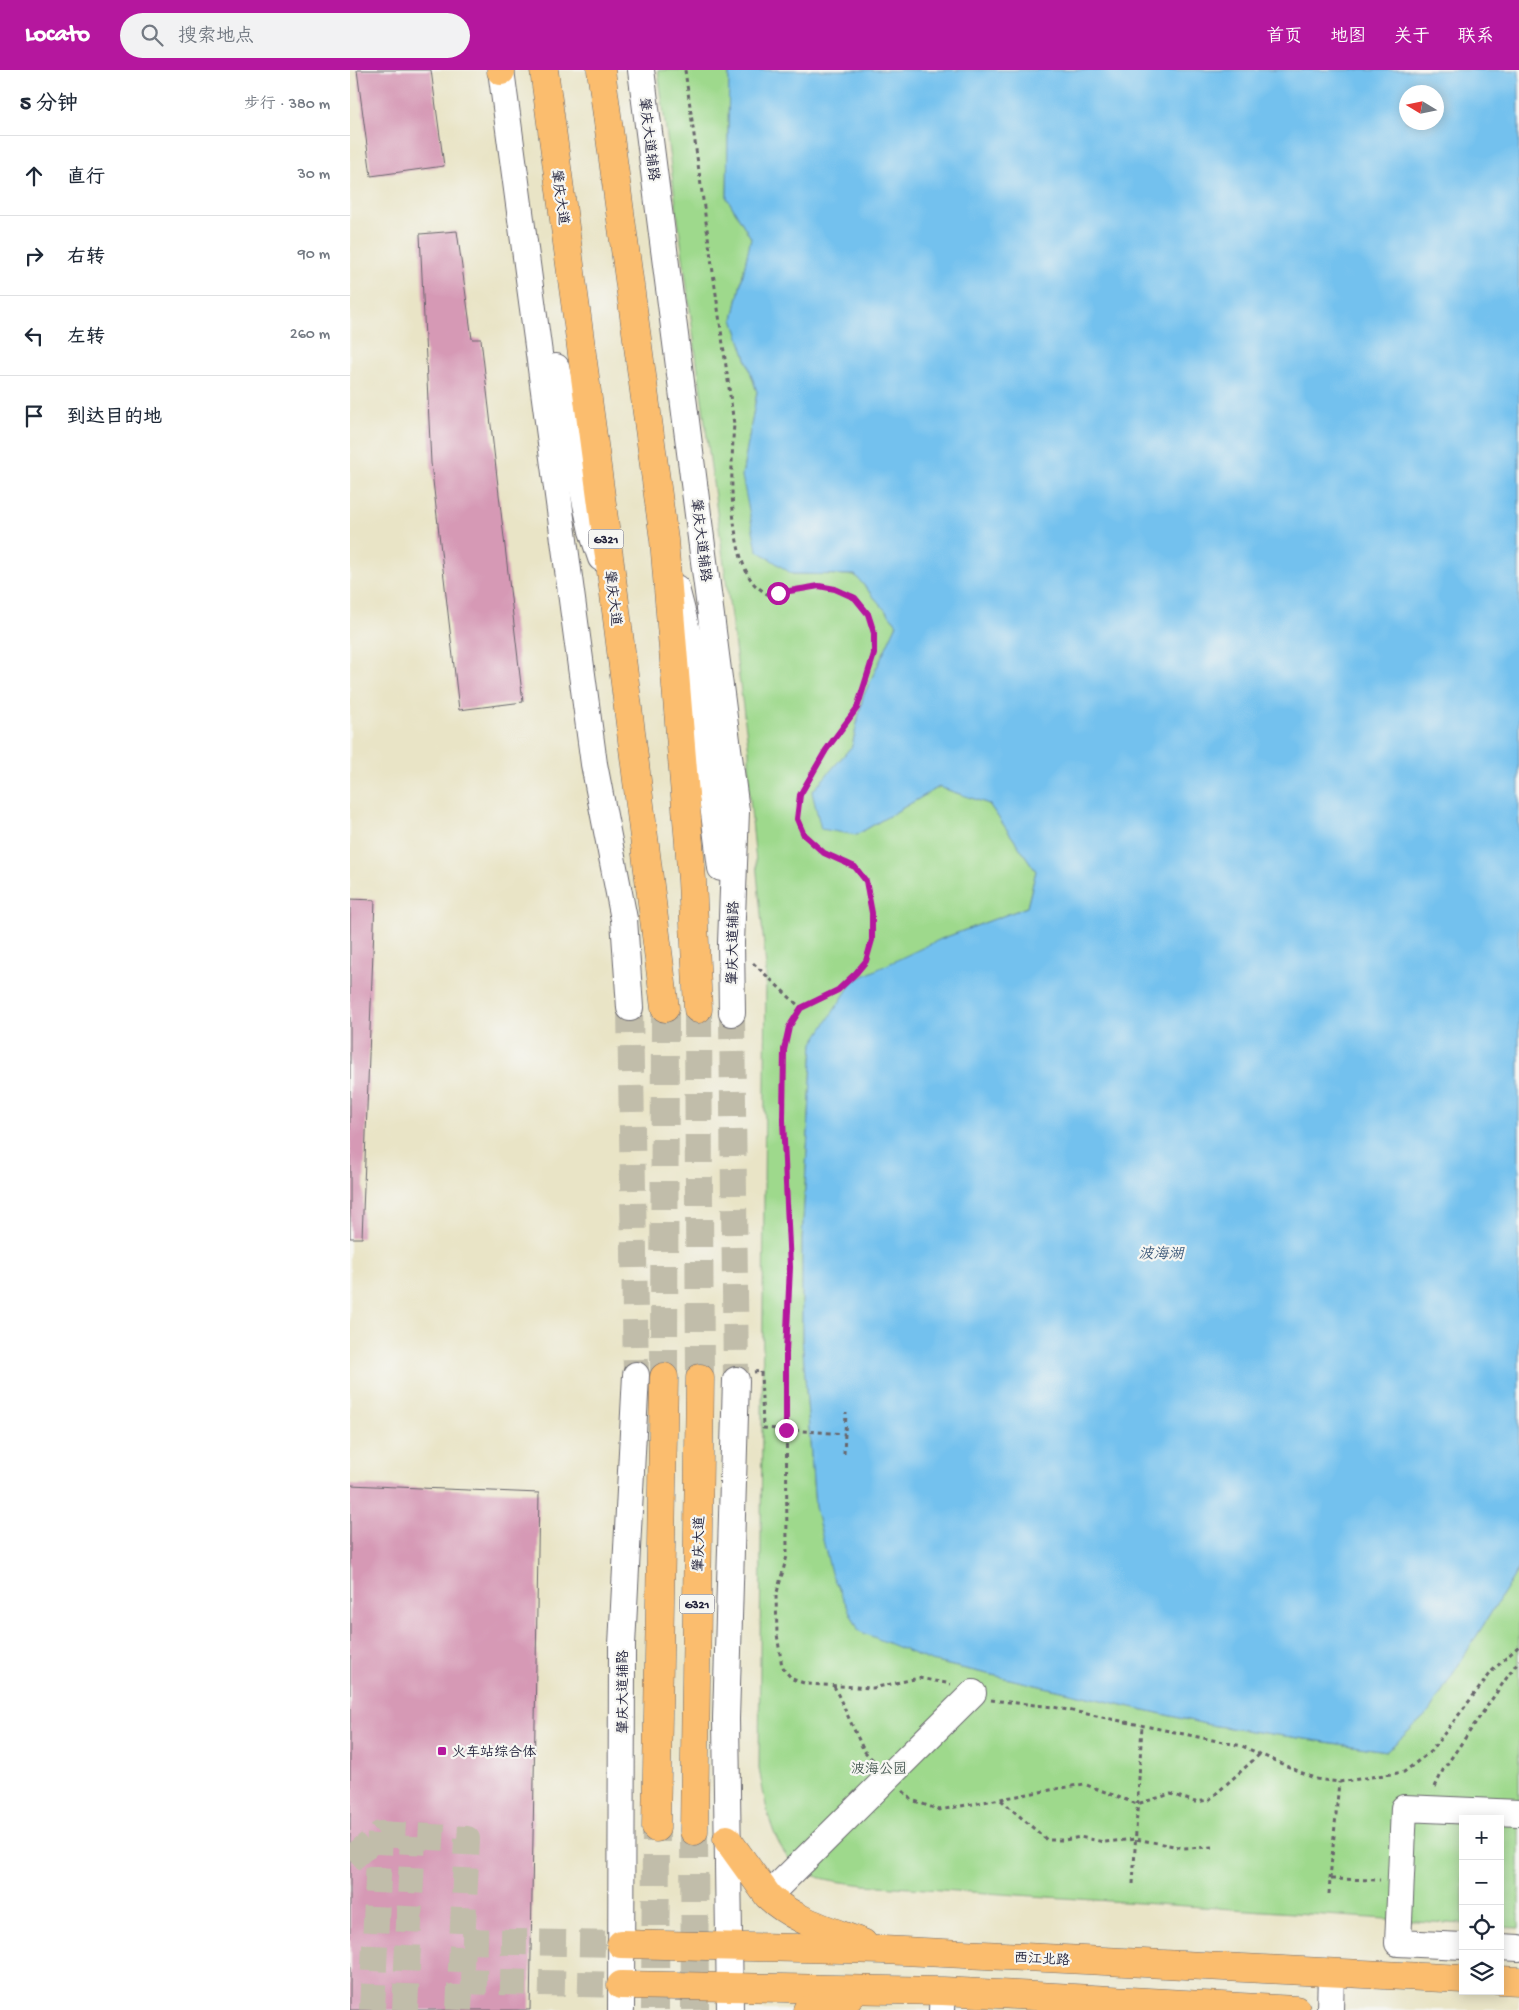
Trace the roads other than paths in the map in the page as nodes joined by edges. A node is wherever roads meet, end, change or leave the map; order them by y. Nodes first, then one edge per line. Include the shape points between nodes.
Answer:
1 (501, 70) edge
2 (544, 70) edge
3 (601, 70) edge
4 (641, 70) edge
5 (522, 228) junction
6 (664, 540) junction
7 (614, 594) junction
8 (731, 943) junction
9 (630, 1008) tunnel mouth
10 (665, 1008) tunnel mouth
11 (698, 1009) tunnel mouth
12 (732, 1012) tunnel mouth
13 (636, 1375) tunnel mouth
14 (741, 1376) tunnel mouth
15 (664, 1377) tunnel mouth
16 (700, 1378) tunnel mouth
17 (973, 1693) road end
18 (1519, 1813) edge
19 (656, 1828) tunnel mouth
20 (694, 1830) tunnel mouth
21 (727, 1839) junction
22 (768, 1896) junction
23 (621, 1944) junction
24 (1459, 1946) edge
25 (729, 1947) junction
26 (1504, 1947) edge
27 (1519, 1948) edge
28 (883, 1950) junction
29 (1330, 1973) junction
30 (1459, 1979) edge
31 (1504, 1980) edge
32 (1519, 1981) edge
33 (882, 1990) junction
34 (621, 1998) edge
35 (730, 1998) edge
36 (942, 2001) edge
37 (807, 2010) edge
38 (1296, 2010) edge
39 (1330, 2010) edge

1 - 5 street
2 - 7 main road, 肇庆大道 / G321
3 - 6 main road
4 - 8 street, 肇庆大道辅路 via 736,811
5 - 7 street via 545,313 592,531
5 - 9 street via 594,764 624,918
6 - 8 street via 695,662
6 - 11 main road via 692,880
7 - 10 main road, 肇庆大道 / G321
8 - 12 street, 肇庆大道辅路
13 - 23 street, 肇庆大道辅路 via 622,1645
14 - 21 street via 726,1719
15 - 19 main road, G321
16 - 20 main road, 肇庆大道 / G321
17 - 22 street
18 - 24 street via 1404,1808 1398,1943
21 - 22 main road
21 - 25 street
22 - 28 main road via 797,1918
23 - 25 main road, 西江北路
23 - 34 street, 肇庆大道辅路
25 - 28 main road, 西江北路
25 - 35 street
26 - 27 street
28 - 29 main road, 西江北路
28 - 33 main road
29 - 30 main road, 西江北路
29 - 39 street
31 - 32 main road
33 - 35 main road
33 - 36 main road
33 - 37 main road
34 - 35 main road
36 - 38 main road

